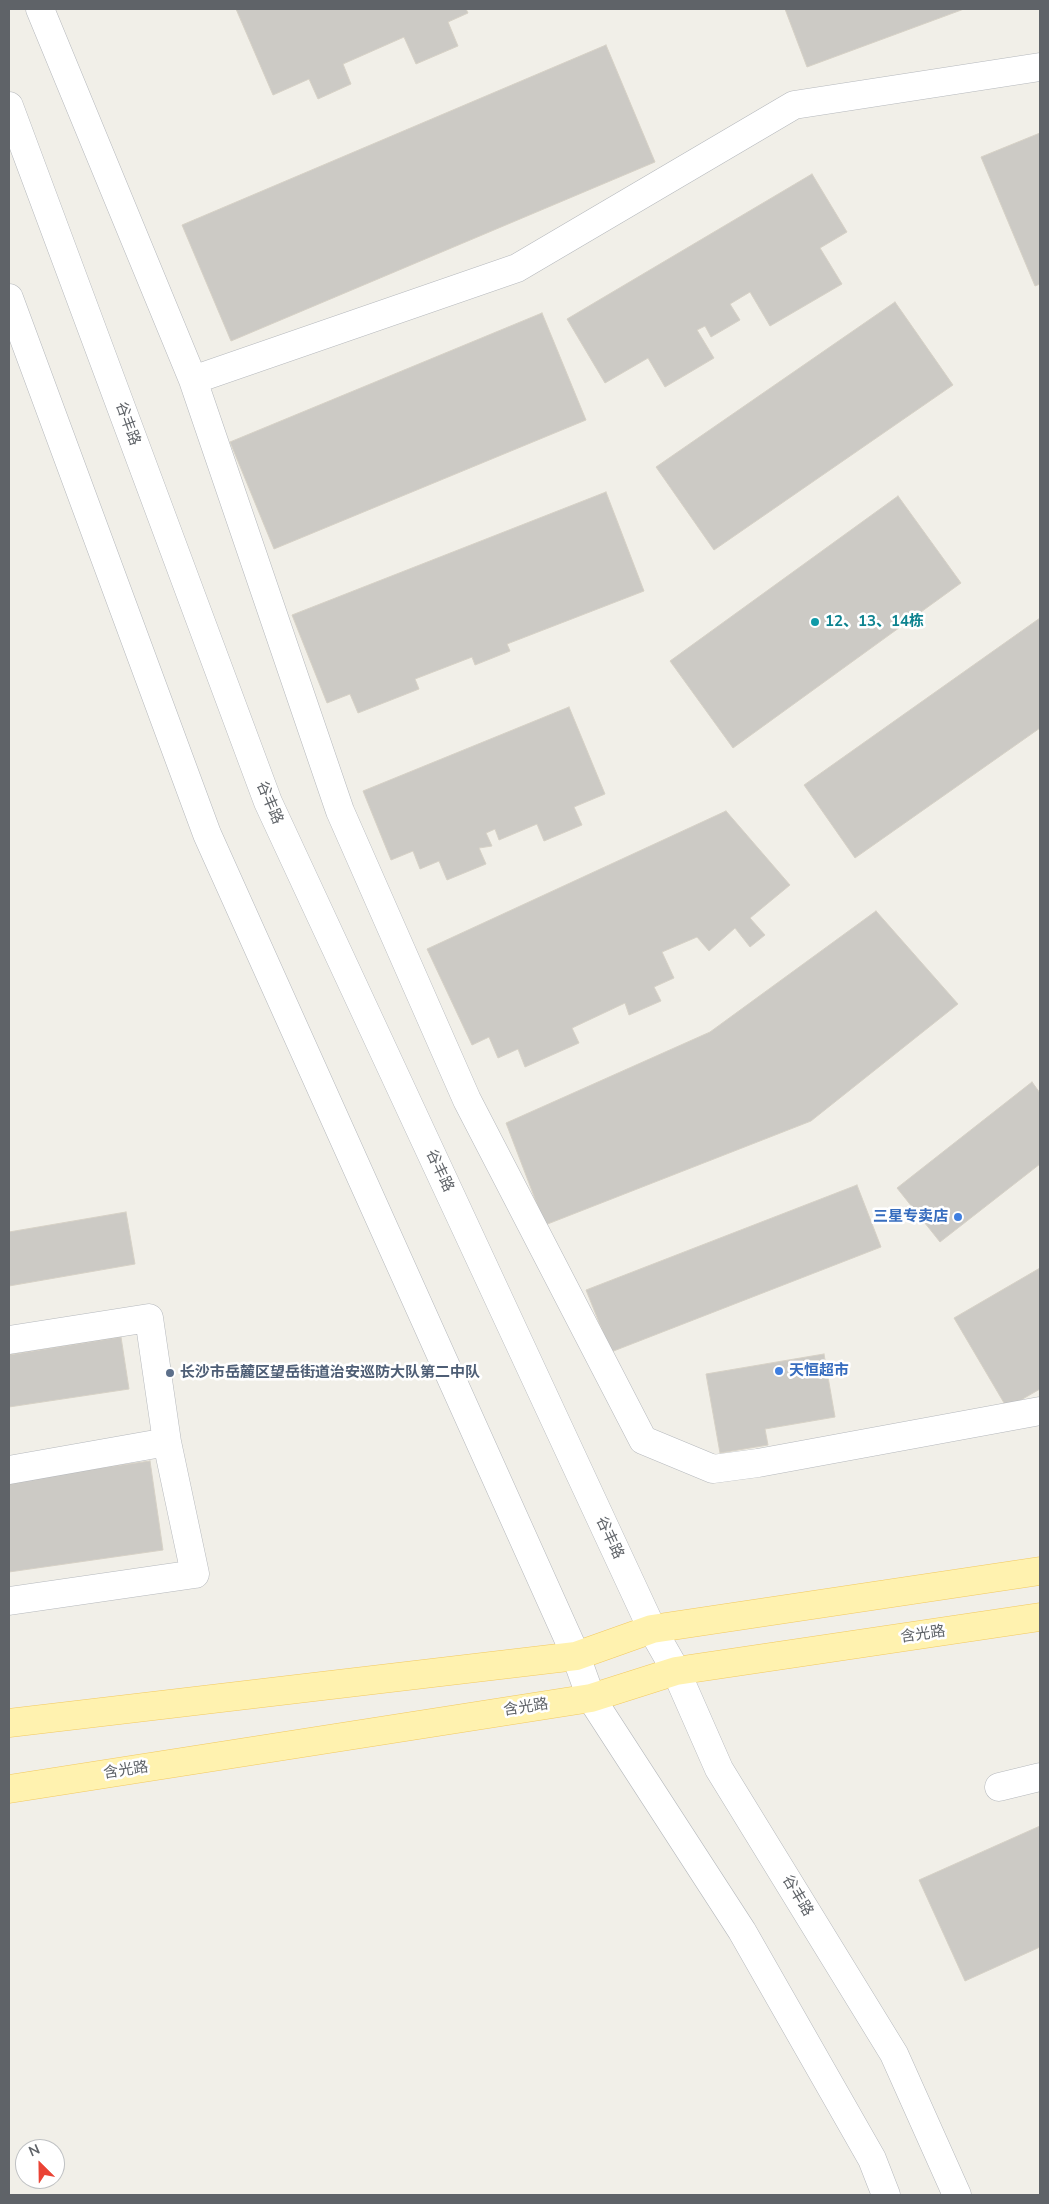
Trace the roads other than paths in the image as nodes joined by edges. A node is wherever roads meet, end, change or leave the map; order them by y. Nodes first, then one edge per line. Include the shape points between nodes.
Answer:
1 (40, 9) edge
2 (1040, 67) edge
3 (9, 106) edge
4 (9, 298) edge
5 (193, 380) junction
6 (9, 1340) edge
7 (1040, 1412) edge
8 (167, 1442) junction
9 (9, 1470) edge
10 (1040, 1571) edge
11 (9, 1601) edge
12 (1040, 1617) edge
13 (652, 1629) junction
14 (576, 1656) junction
15 (676, 1671) junction
16 (591, 1698) junction
17 (9, 1722) edge
18 (1040, 1777) edge
19 (999, 1787) dead end
20 (9, 1789) edge
21 (886, 2195) edge
22 (957, 2195) edge

1 - 5 street
2 - 5 street via 794,105 517,268
3 - 13 street, 谷丰路 via 268,802
4 - 14 street via 207,834
5 - 7 street via 340,811 467,1100 643,1440 714,1469
6 - 8 street via 149,1318
8 - 9 street
8 - 11 street via 195,1574
10 - 13 main road
12 - 15 main road, 含光路
13 - 14 main road
13 - 15 street, 谷丰路
14 - 16 street
14 - 17 main road
15 - 16 main road, 含光路
15 - 22 street, 谷丰路 via 719,1769 894,2054
16 - 20 main road, 含光路
16 - 21 street via 742,1931 872,2159
18 - 19 street

